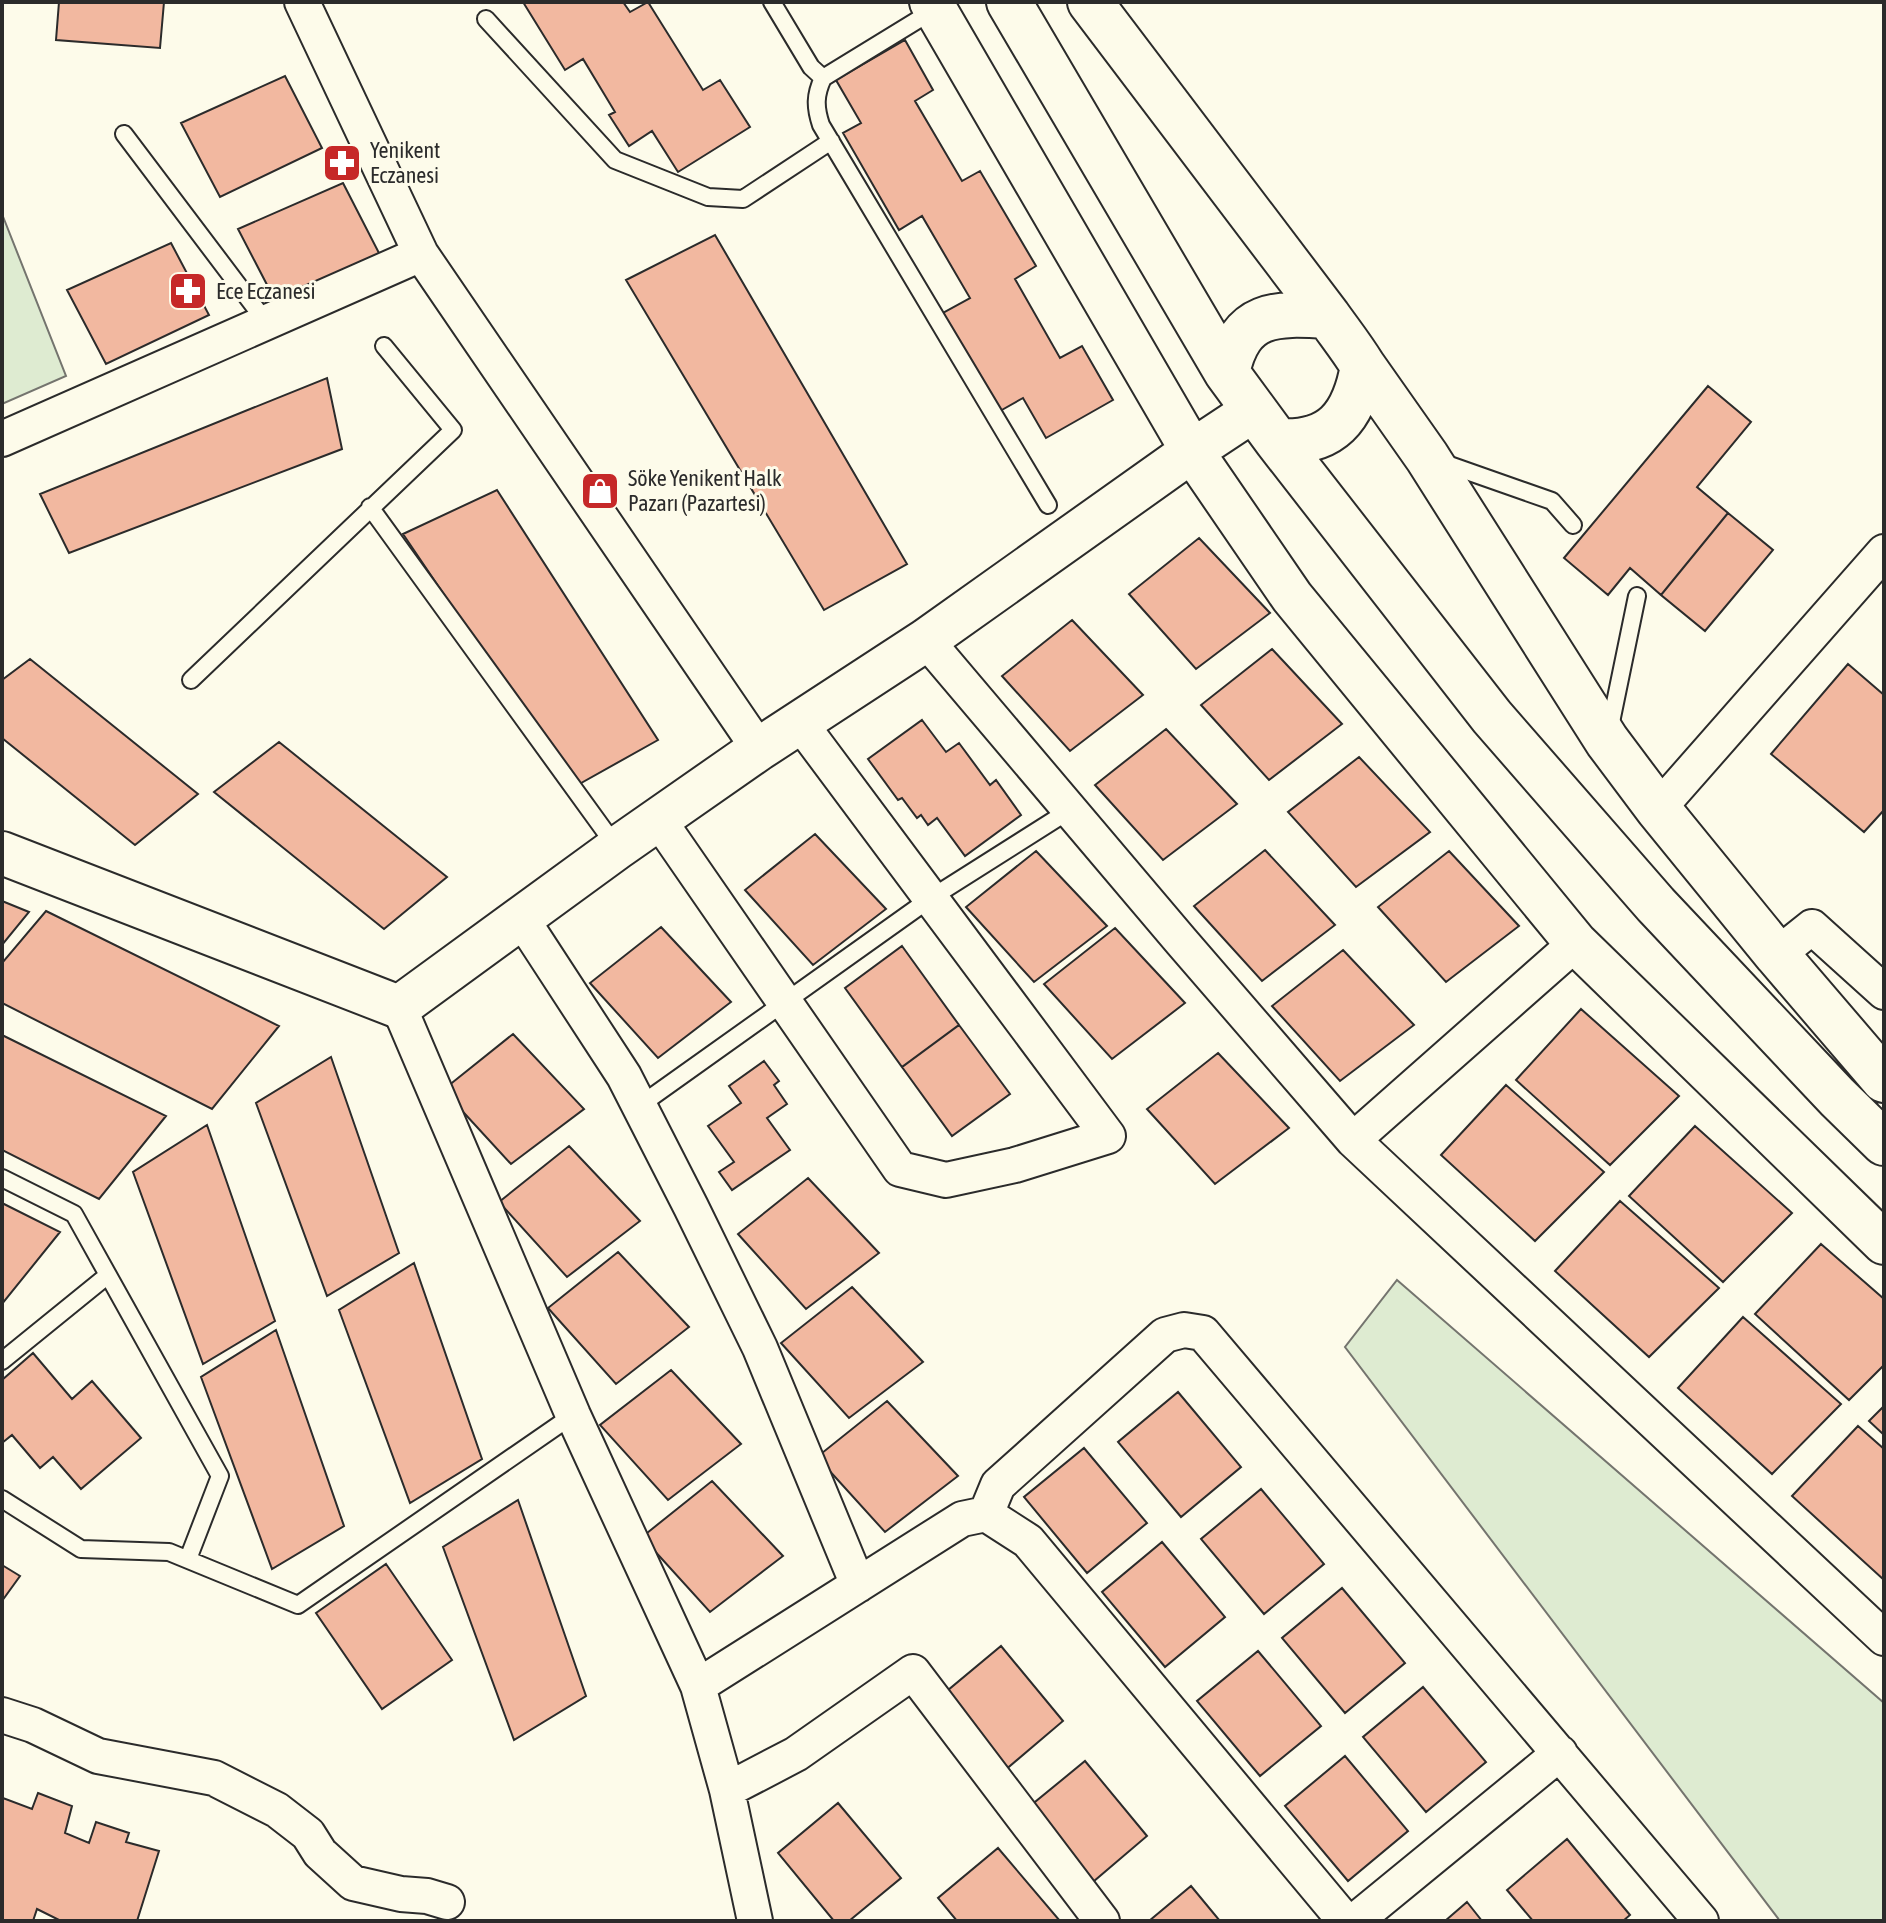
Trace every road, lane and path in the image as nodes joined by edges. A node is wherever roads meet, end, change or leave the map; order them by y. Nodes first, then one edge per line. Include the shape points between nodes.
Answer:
1 (302, 2) edge
2 (772, 2) edge
3 (1009, 2) edge
4 (1090, 2) edge
5 (933, 6) edge
6 (486, 19) dead end
7 (823, 78) junction
8 (124, 134) dead end
9 (831, 141) junction
10 (421, 254) junction
11 (1328, 316) junction
12 (266, 322) junction
13 (384, 346) dead end
14 (1363, 366) junction
15 (1227, 373) junction
16 (1265, 426) junction
17 (2, 439) edge
18 (1192, 451) junction
19 (1427, 457) junction
20 (1048, 505) dead end
21 (370, 507) junction
22 (1573, 525) dead end
23 (1884, 552) edge
24 (1637, 596) dead end
25 (926, 640) junction
26 (191, 680) dead end
27 (800, 723) junction
28 (1607, 741) junction
29 (759, 749) junction
30 (1658, 809) junction
31 (1070, 810) junction
32 (658, 819) junction
33 (617, 848) junction
34 (2, 853) edge
35 (931, 898) junction
36 (521, 918) junction
37 (1576, 943) junction
38 (1777, 955) junction
39 (1884, 992) edge
40 (785, 1003) junction
41 (399, 1007) junction
42 (1884, 1080) edge
43 (639, 1106) junction
44 (1353, 1140) junction
45 (1884, 1143) edge
46 (2, 1178) edge
47 (1884, 1243) edge
48 (108, 1275) junction
49 (2, 1361) edge
50 (573, 1415) junction
51 (2, 1499) edge
52 (986, 1514) junction
53 (188, 1559) junction
54 (858, 1585) junction
55 (1884, 1638) edge
56 (698, 1686) junction
57 (2, 1715) edge
58 (1560, 1753) junction
59 (727, 1790) junction
60 (447, 1902) dead end
61 (755, 1921) edge
62 (1102, 1921) edge
63 (1345, 1921) edge
64 (1355, 1921) edge
65 (1701, 1921) edge

1 - 10 street
2 - 7 lane
3 - 15 main road
4 - 11 main road
5 - 7 lane
5 - 18 street
6 - 9 lane via 615,160 708,197 743,199
7 - 9 lane via 816,111
8 - 12 lane
9 - 20 lane
10 - 12 street
10 - 29 street
11 - 14 main road
11 - 15 main road via 1280,313 1259,321 1242,335
12 - 17 street
13 - 21 lane via 453,430
14 - 16 main road via 1359,391 1336,427 1298,443
14 - 19 main road
15 - 16 main road
16 - 18 street
16 - 45 main road via 1502,728 1656,905
18 - 25 street
18 - 37 street via 1292,597
19 - 22 lane via 1552,501
19 - 28 main road
21 - 26 lane
21 - 33 lane
23 - 30 street
24 - 28 lane
25 - 27 street
25 - 31 street
27 - 29 street
27 - 35 street
28 - 30 main road
29 - 32 street
30 - 38 main road
31 - 35 lane
31 - 44 street
32 - 33 street
32 - 40 street
33 - 36 street
34 - 41 street
35 - 40 lane
35 - 40 street via 1108,1136 946,1180 900,1169
36 - 41 street
36 - 43 street
37 - 44 street
37 - 47 street
38 - 39 street via 1812,927
38 - 42 main road
40 - 43 lane
41 - 50 street
43 - 54 street via 760,1348
44 - 55 street
46 - 48 lane via 74,1214
48 - 49 lane
48 - 53 lane via 220,1476
50 - 53 lane via 298,1605
50 - 56 street
51 - 53 lane via 81,1549 169,1552
52 - 54 street via 962,1519
52 - 58 street via 998,1485 1165,1335 1203,1333
52 - 63 street via 1028,1541
54 - 56 street
56 - 59 street
57 - 60 street via 98,1756 214,1778 277,1810 308,1834 320,1853 353,1883
58 - 64 street
58 - 65 street
59 - 61 street
59 - 62 street via 796,1754 913,1672

